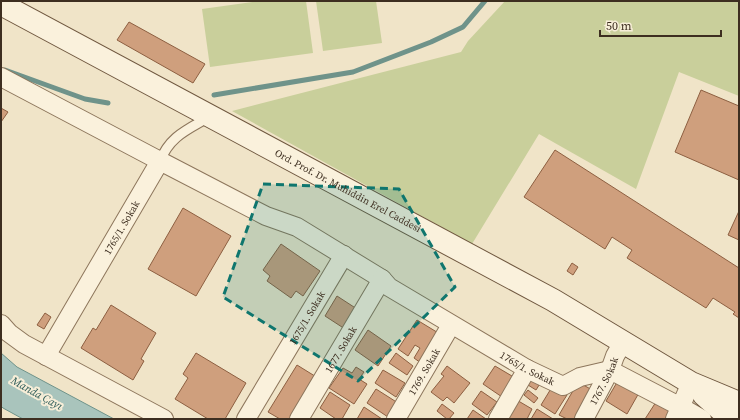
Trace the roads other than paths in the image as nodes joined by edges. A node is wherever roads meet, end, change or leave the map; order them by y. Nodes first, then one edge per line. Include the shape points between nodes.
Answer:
1 (1, 4) edge
2 (1, 76) edge
3 (210, 116) junction
4 (160, 161) junction
5 (344, 255) junction
6 (382, 279) junction
7 (1, 324) edge
8 (452, 325) junction
9 (624, 342) junction
10 (46, 356) junction
11 (527, 369) junction
12 (610, 370) junction
13 (691, 383) junction
14 (739, 403) edge
15 (678, 413) edge
16 (164, 419) edge
17 (246, 419) edge
18 (299, 419) edge
19 (396, 419) edge
20 (498, 419) edge
21 (584, 419) edge
22 (702, 419) edge
23 (731, 419) edge

1 - 3 main road, Ord. Prof. Dr. Muhiddin Erel Caddesi
2 - 4 street
3 - 4 lane via 177,136 165,150
3 - 9 main road, Ord. Prof. Dr. Muhiddin Erel Caddesi via 546,297
4 - 5 street via 266,216 297,227
4 - 10 street, 1765/1. Sokak
5 - 6 street
5 - 17 street, 1675/1. Sokak
6 - 8 street, 1765/1. Sokak via 389,287
6 - 18 street, 1677. Sokak
7 - 10 street via 24,344
8 - 11 street, 1765/1. Sokak
8 - 19 street, 1769. Sokak
9 - 12 street, 1767. Sokak
9 - 13 main road, Ord. Prof. Dr. Muhiddin Erel Caddesi
10 - 16 street
11 - 12 street, 1765/1. Sokak via 563,386 580,377
11 - 20 street
12 - 15 street
12 - 21 street, 1767. Sokak
13 - 14 main road, Ord. Prof. Dr. Muhiddin Erel Caddesi
13 - 15 street
13 - 23 main road, Ord. Prof. Dr. Muhiddin Erel Caddesi
15 - 22 street

